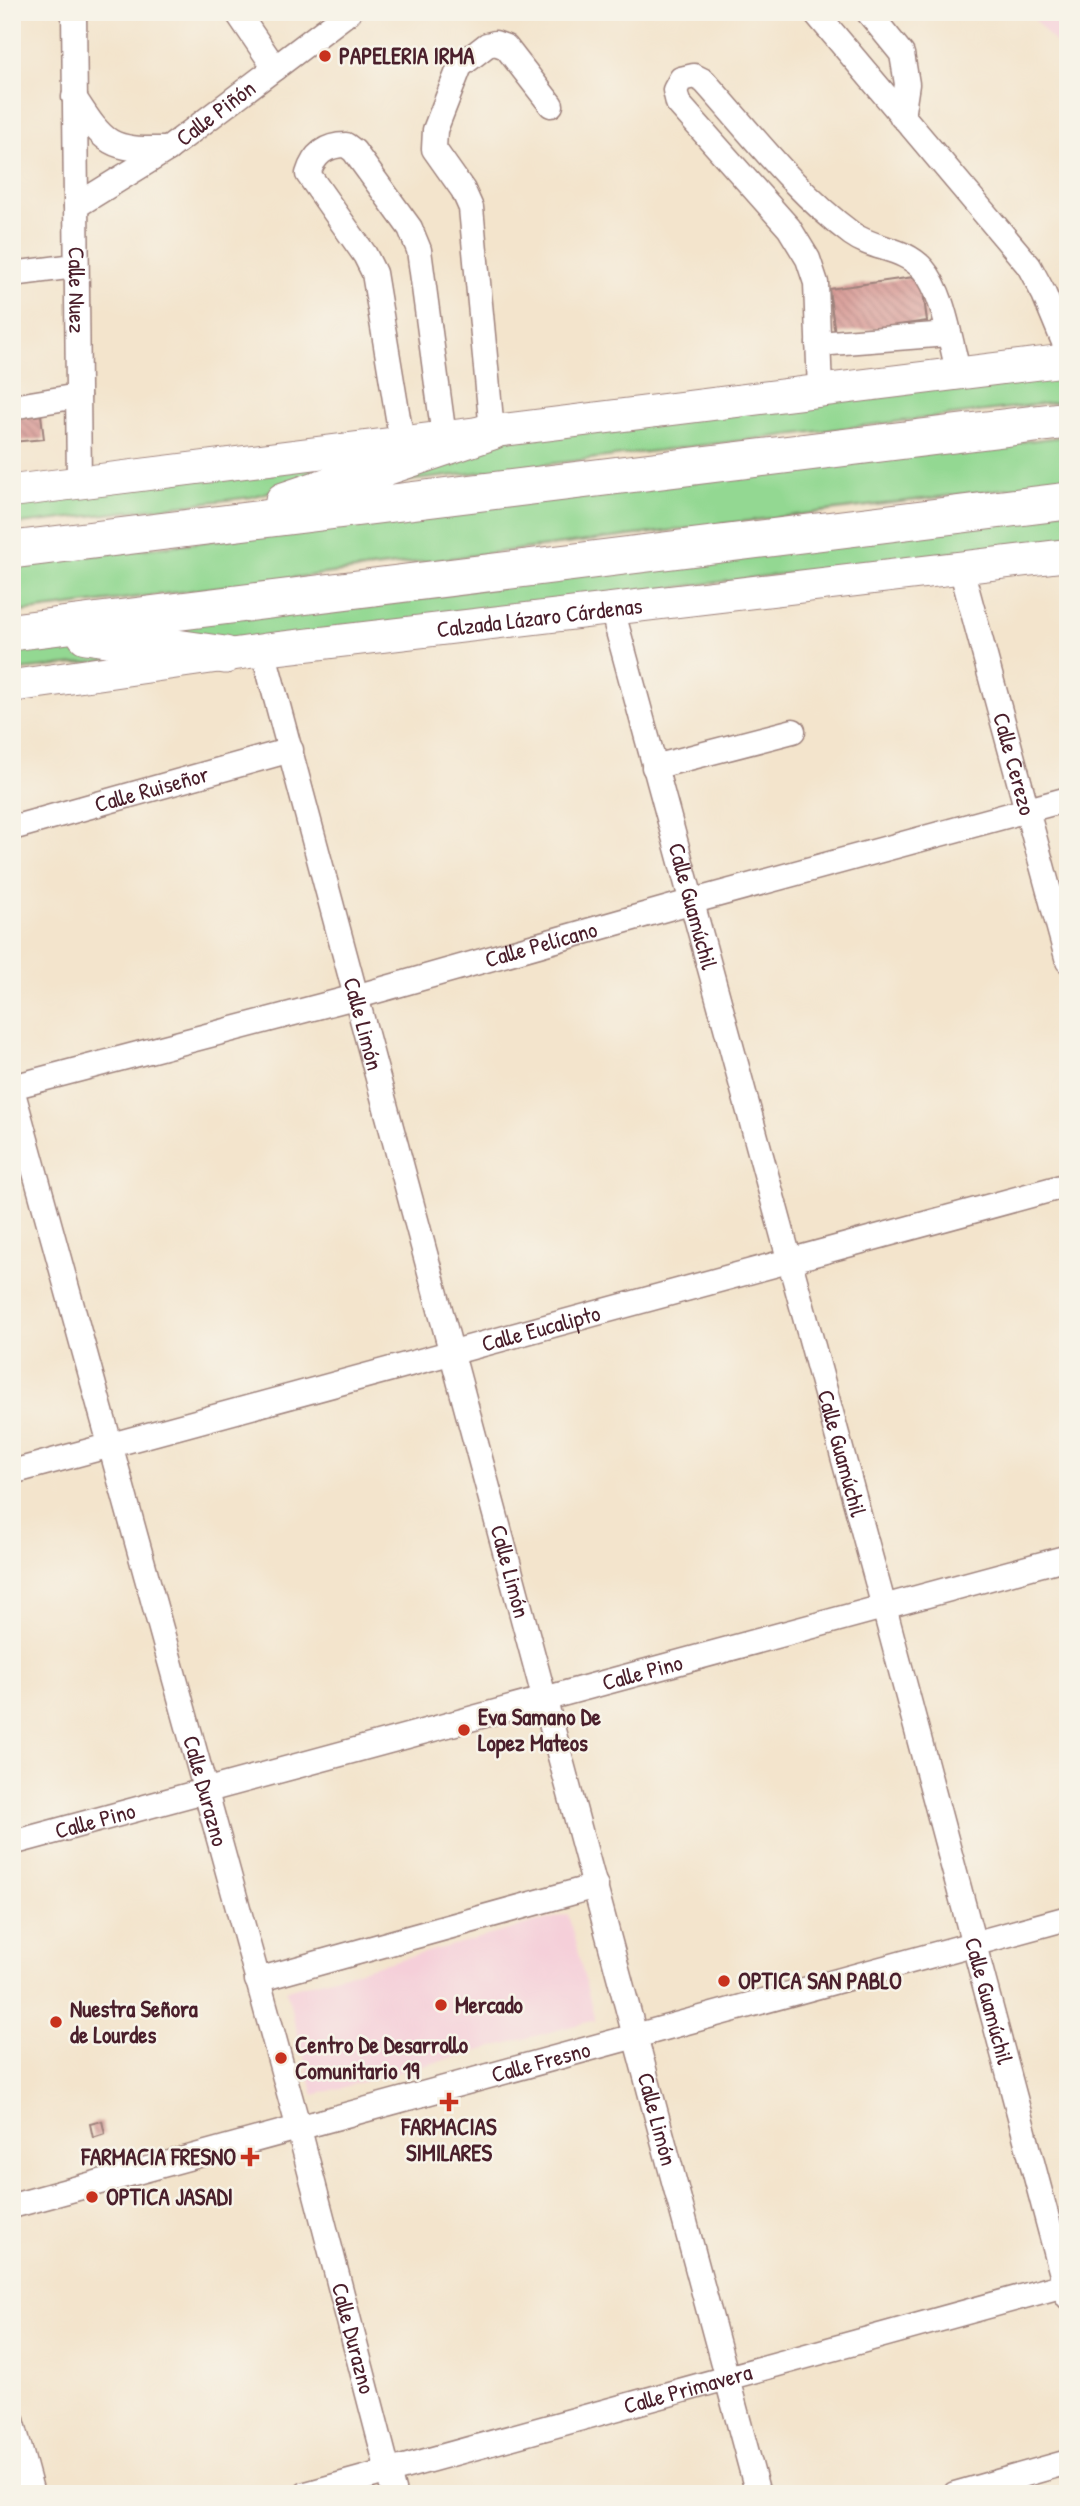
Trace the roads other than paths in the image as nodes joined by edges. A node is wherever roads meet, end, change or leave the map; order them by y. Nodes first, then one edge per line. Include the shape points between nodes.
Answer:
1 (74, 12) edge
2 (237, 12) edge
3 (349, 12) edge
4 (815, 12) edge
5 (869, 12) edge
6 (275, 68) junction
7 (74, 96) junction
8 (551, 105) dead end
9 (902, 117) junction
10 (168, 149) junction
11 (774, 159) junction
12 (747, 180) junction
13 (76, 206) junction
14 (818, 207) junction
15 (789, 228) junction
16 (75, 266) junction
17 (12, 274) edge
18 (948, 334) junction
19 (818, 344) junction
20 (1068, 352) edge
21 (1068, 360) edge
22 (959, 374) junction
23 (820, 391) junction
24 (78, 396) junction
25 (12, 407) edge
26 (1068, 420) edge
27 (492, 431) junction
28 (444, 437) junction
29 (402, 442) junction
30 (79, 482) junction
31 (12, 491) edge
32 (1068, 501) edge
33 (208, 526) junction
34 (12, 550) edge
35 (1068, 555) edge
36 (961, 568) junction
37 (612, 610) junction
38 (26, 630) edge
39 (263, 650) junction
40 (225, 655) junction
41 (12, 686) edge
42 (793, 731) dead end
43 (291, 750) junction
44 (654, 767) junction
45 (1068, 799) edge
46 (1027, 808) junction
47 (12, 828) edge
48 (690, 902) junction
49 (1068, 961) edge
50 (355, 997) junction
51 (12, 1088) edge
52 (1068, 1185) edge
53 (789, 1261) junction
54 (452, 1353) junction
55 (111, 1445) junction
56 (12, 1472) edge
57 (1068, 1557) edge
58 (884, 1607) junction
59 (546, 1699) junction
60 (206, 1791) junction
61 (12, 1843) edge
62 (596, 1886) junction
63 (1068, 1918) edge
64 (972, 1944) junction
65 (257, 1980) junction
66 (635, 2035) junction
67 (299, 2129) junction
68 (12, 2206) edge
69 (1067, 2289) edge
70 (726, 2379) junction
71 (12, 2420) edge
72 (1068, 2462) edge
73 (391, 2483) edge
74 (32, 2494) edge
75 (306, 2494) edge
76 (758, 2494) edge
77 (955, 2494) edge

1 - 7 street, Calle Nuez
2 - 6 street
3 - 6 street, Calle Piñón
4 - 9 street
5 - 9 street via 902,54 907,84
6 - 10 street, Calle Piñón
7 - 10 street via 107,141 122,147
7 - 13 street, Calle Nuez
8 - 27 street via 506,47 495,43 460,66 435,130 435,149 471,208
9 - 20 street via 1029,266
10 - 13 street, Calle Piñón
11 - 12 street
11 - 12 street via 704,81 694,76 681,79 675,90 678,103
11 - 14 street
12 - 15 street
13 - 16 street, Calle Nuez
14 - 15 street
14 - 18 street via 855,237 906,254 923,268 936,287
15 - 19 street via 816,283
16 - 17 street
16 - 24 street, Calle Nuez
18 - 19 street
18 - 22 street
19 - 23 street
21 - 22 main road
22 - 23 main road
23 - 27 main road
24 - 25 street
24 - 30 street, Calle Nuez
26 - 33 highway
27 - 28 main road
27 - 33 highway
28 - 29 main road
28 - 29 street via 419,250 410,228 354,151 346,145 329,146 312,161 308,174 374,273
29 - 30 main road
30 - 31 main road
32 - 38 highway
33 - 34 highway
35 - 36 main road, Calzada Lázaro Cárdenas
36 - 37 main road, Calzada Lázaro Cárdenas
36 - 46 street, Calle Cerezo
37 - 39 main road, Calzada Lázaro Cárdenas
37 - 44 street, Calle Guamúchil
38 - 40 highway
39 - 40 main road, Calzada Lázaro Cárdenas
39 - 43 street, Calle Limón
40 - 41 main road, Calzada Lázaro Cárdenas
42 - 44 street
43 - 47 street, Calle Ruiseñor
43 - 50 street, Calle Limón
44 - 48 street, Calle Guamúchil
45 - 46 street, Calle Pelícano
46 - 48 street, Calle Pelícano
46 - 49 street, Calle Cerezo
48 - 50 street, Calle Pelícano
48 - 53 street, Calle Guamúchil
50 - 51 street, Calle Pelícano
50 - 54 street, Calle Limón
51 - 55 street, Calle Durazno
52 - 53 street, Calle Eucalipto
53 - 54 street, Calle Eucalipto
53 - 58 street, Calle Guamúchil
54 - 55 street, Calle Eucalipto
54 - 59 street, Calle Limón
55 - 56 street, Calle Eucalipto
55 - 60 street, Calle Durazno
57 - 58 street, Calle Pino
58 - 59 street, Calle Pino
58 - 64 street, Calle Guamúchil
59 - 60 street, Calle Pino
59 - 62 street, Calle Limón
60 - 61 street, Calle Pino
60 - 65 street, Calle Durazno
62 - 65 street
62 - 66 street, Calle Limón
63 - 64 street, Calle Fresno
64 - 66 street, Calle Fresno
64 - 69 street, Calle Guamúchil
65 - 67 street, Calle Durazno
66 - 67 street, Calle Fresno
66 - 70 street, Calle Limón
67 - 68 street, Calle Fresno
67 - 73 street, Calle Durazno
69 - 70 street, Calle Primavera
70 - 73 street, Calle Primavera
70 - 76 street, Calle Limón
71 - 74 street
72 - 77 street
73 - 75 street, Calle Primavera

